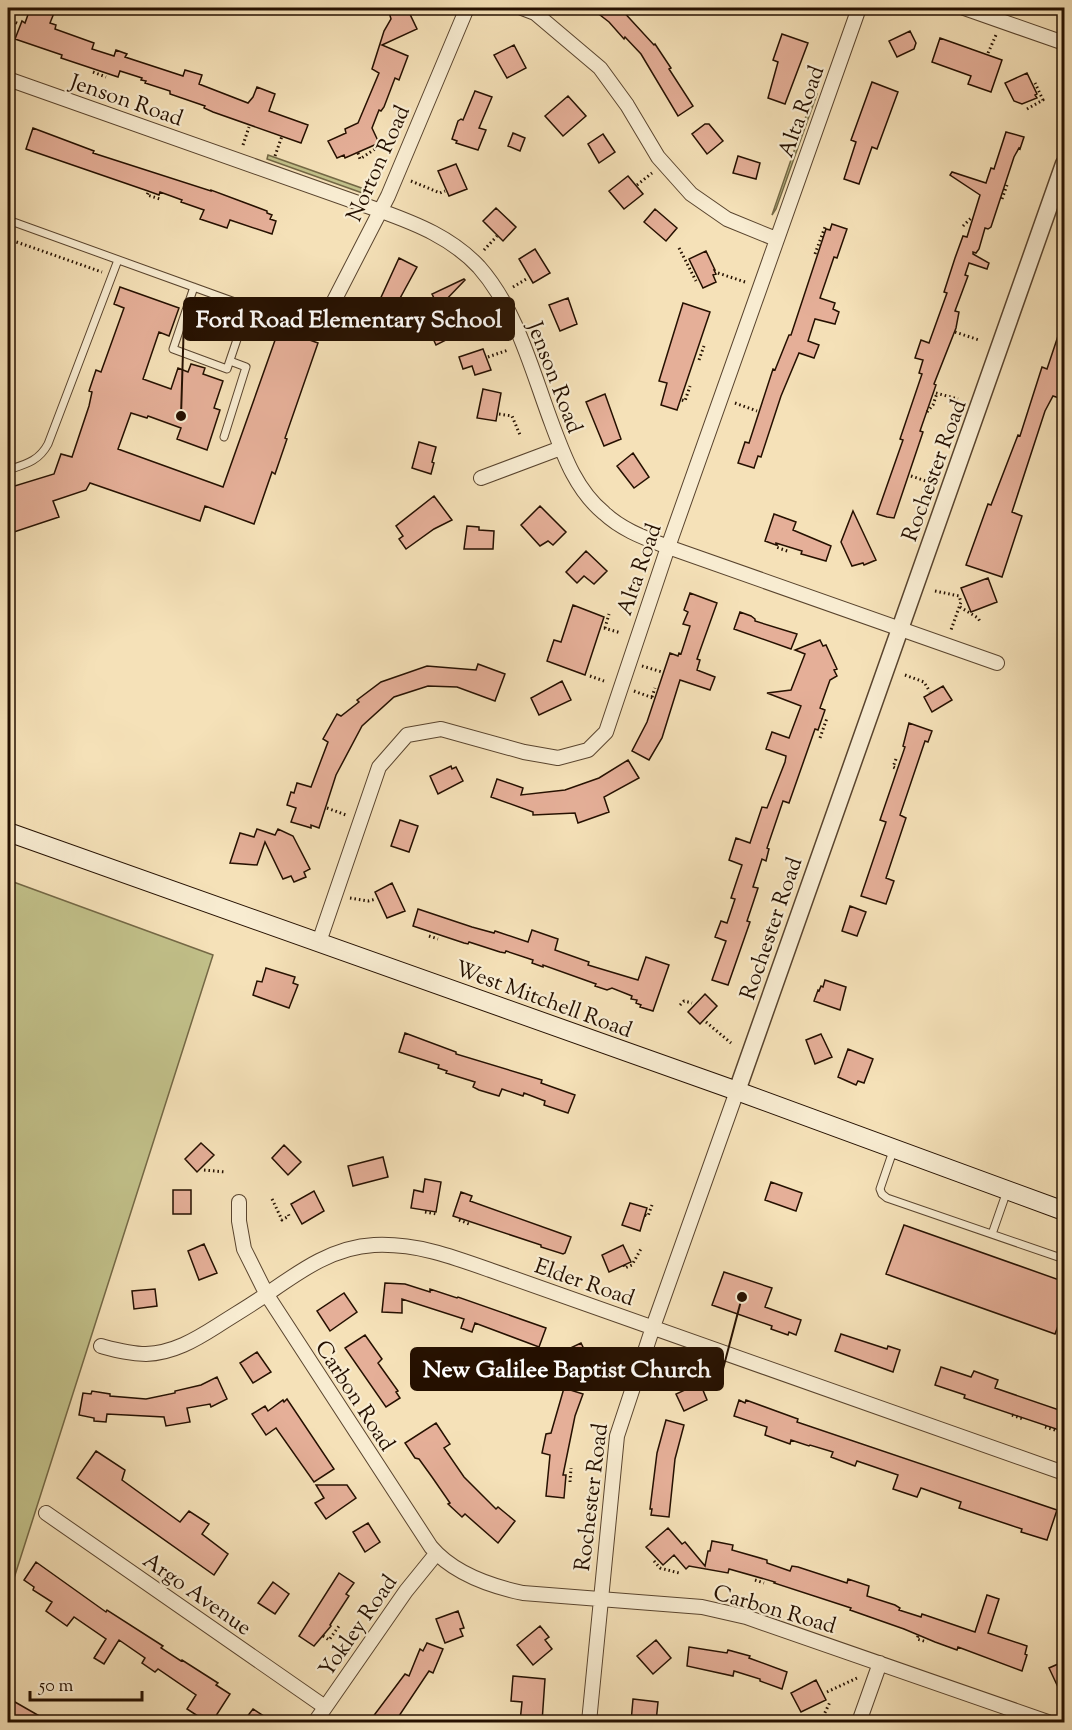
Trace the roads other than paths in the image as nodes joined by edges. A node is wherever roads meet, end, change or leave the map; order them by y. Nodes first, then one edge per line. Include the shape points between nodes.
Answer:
1 (467, 8) edge
2 (522, 8) edge
3 (859, 8) edge
4 (964, 8) edge
5 (1065, 43) edge
6 (8, 79) edge
7 (1065, 164) edge
8 (381, 211) junction
9 (8, 220) edge
10 (776, 239) junction
11 (118, 260) junction
12 (194, 287) junction
13 (248, 307) junction
14 (318, 332) joint
15 (230, 361) junction
16 (224, 437) dead end
17 (561, 448) junction
18 (8, 470) edge
19 (481, 478) dead end
20 (668, 547) junction
21 (900, 630) junction
22 (997, 663) dead end
23 (8, 832) edge
24 (319, 942) junction
25 (737, 1091) junction
26 (894, 1148) junction
27 (1007, 1190) junction
28 (240, 1202) dead end
29 (1065, 1211) edge
30 (992, 1234) junction
31 (1065, 1259) edge
32 (267, 1294) junction
33 (653, 1327) junction
34 (101, 1346) dead end
35 (1065, 1473) edge
36 (46, 1514) dead end
37 (436, 1554) junction
38 (601, 1598) junction
39 (880, 1663) junction
40 (325, 1707) junction
41 (315, 1722) edge
42 (589, 1722) edge
43 (859, 1722) edge
44 (1048, 1722) edge

1 - 8 street, Norton Road
2 - 10 street via 535,13 600,68 658,157 691,194 727,219
3 - 10 street, Alta Road
4 - 5 street
6 - 8 street, Jenson Road
7 - 21 street, Rochester Road
8 - 14 street, Norton Road
8 - 17 street, Jenson Road via 438,235 486,276 511,316
9 - 11 lane
10 - 20 street, Alta Road
11 - 12 lane
11 - 18 lane via 43,454
12 - 13 lane
12 - 15 lane via 173,349 227,369
13 - 14 lane
13 - 15 lane
15 - 16 lane via 246,367
17 - 19 street
17 - 20 street, Jenson Road via 578,483 603,512 627,530
20 - 21 street, Jenson Road
20 - 24 street, Alta Road via 606,732 588,750 558,758 441,729 407,735 379,767
21 - 22 street, Jenson Road
21 - 25 street, Rochester Road
23 - 24 main road, West Mitchell Road
24 - 25 main road, West Mitchell Road
25 - 26 main road, West Mitchell Road
25 - 33 street, Rochester Road
26 - 27 main road, West Mitchell Road
26 - 30 lane via 880,1189 882,1194
27 - 29 main road, West Mitchell Road
27 - 30 lane
28 - 32 street, Carbon Road via 244,1249
30 - 31 lane
32 - 33 street, Elder Road via 333,1254 371,1245 411,1246
32 - 34 street, Elder Road via 172,1350 147,1354
32 - 37 street, Carbon Road
33 - 35 street, Elder Road
33 - 38 street, Rochester Road via 617,1436
36 - 40 street, Argo Avenue
37 - 38 street, Carbon Road via 480,1581 509,1590
37 - 40 street, Yokley Road
38 - 39 street, Carbon Road via 732,1613
38 - 42 street, Rochester Road
39 - 43 street
39 - 44 street, Carbon Road
40 - 41 street, Yokley Road

